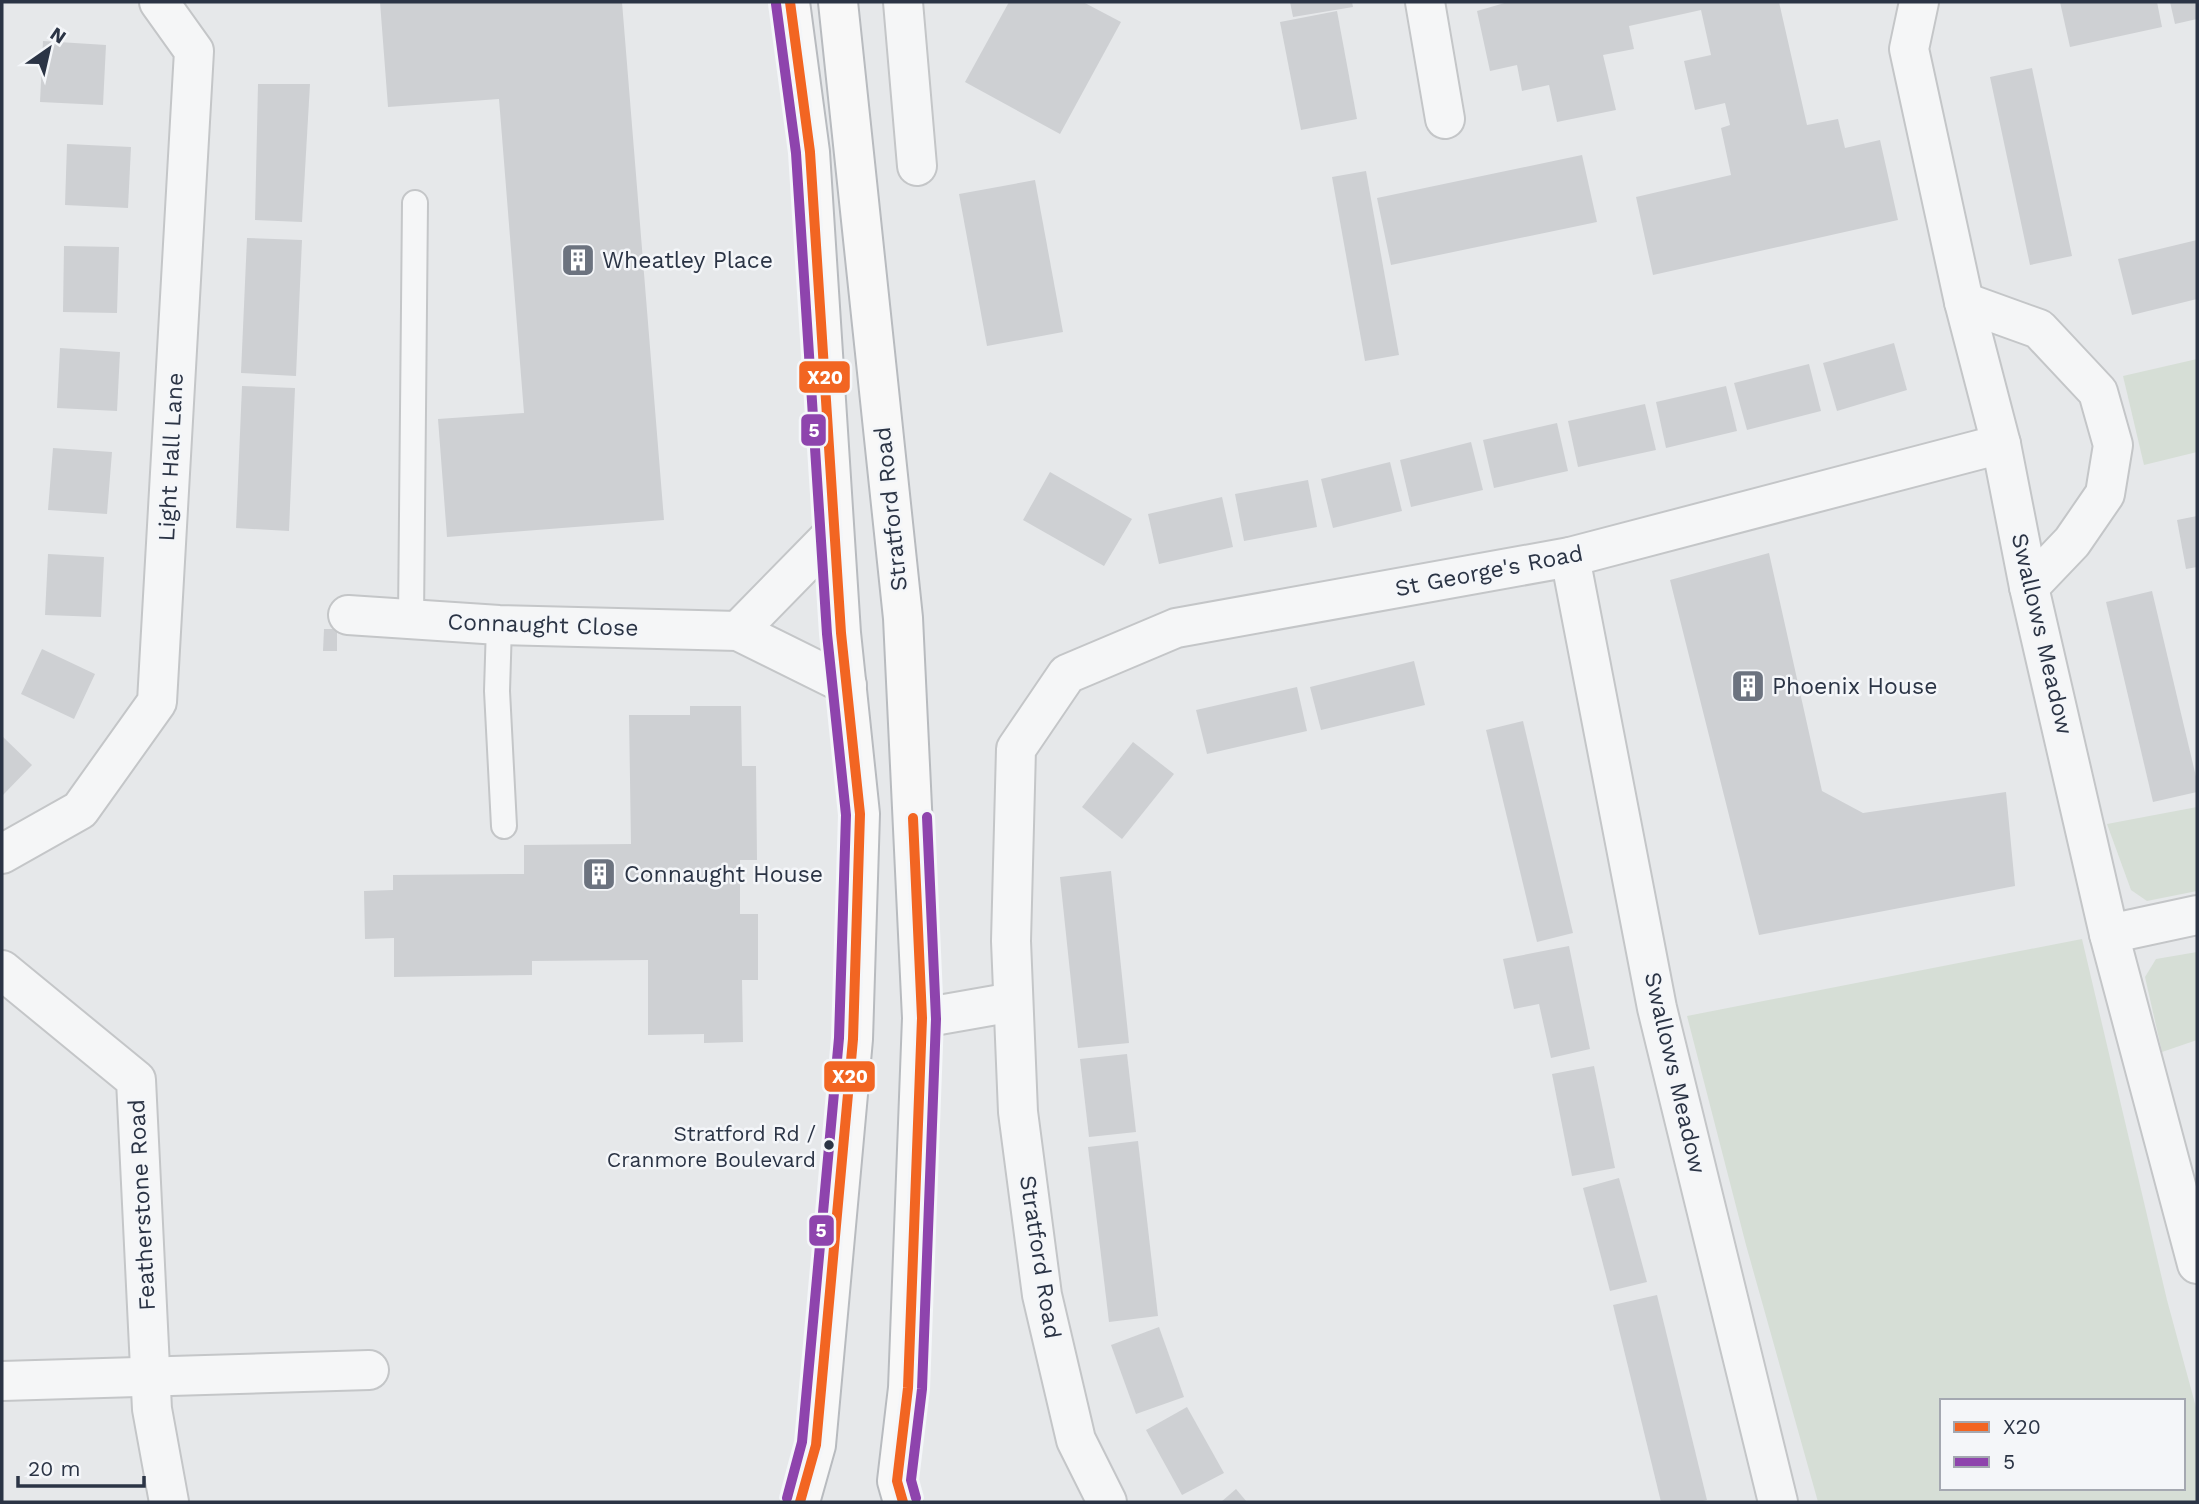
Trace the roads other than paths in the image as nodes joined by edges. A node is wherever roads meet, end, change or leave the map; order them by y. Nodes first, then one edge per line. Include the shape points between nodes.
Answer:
1 (159, 2) edge
2 (790, 2) edge
3 (838, 2) edge
4 (903, 2) edge
5 (1425, 2) edge
6 (1919, 2) edge
7 (1445, 119) dead end
8 (917, 166) dead end
9 (415, 203) dead end
10 (1964, 302) junction
11 (2001, 444) junction
12 (834, 533) junction
13 (1570, 557) junction
14 (2029, 587) junction
15 (348, 615) dead end
16 (411, 620) junction
17 (499, 625) junction
18 (738, 631) junction
19 (846, 685) junction
20 (1016, 749) joint
21 (503, 826) dead end
22 (2, 854) edge
23 (2197, 915) edge
24 (2109, 934) junction
25 (2, 970) edge
26 (1013, 1002) junction
27 (922, 1018) junction
28 (2197, 1264) edge
29 (369, 1370) dead end
30 (151, 1377) junction
31 (2, 1381) edge
32 (169, 1502) edge
33 (800, 1502) edge
34 (903, 1502) edge
35 (1107, 1502) edge
36 (1778, 1502) edge

1 - 22 street, Light Hall Lane via 194,51 157,702 80,810
2 - 12 highway via 810,152
3 - 27 highway, Stratford Road via 903,618
4 - 8 street
5 - 7 street
6 - 10 street, Swallows Meadow via 1909,49
9 - 16 lane
10 - 11 street, Swallows Meadow
10 - 14 street via 2039,329 2098,393 2113,445 2105,494 2072,542
11 - 13 street, St George's Road
11 - 14 street, Swallows Meadow
12 - 18 street
12 - 19 highway
13 - 20 street, St George's Road via 1176,628 1067,674
13 - 36 street, Swallows Meadow via 1657,1008
14 - 24 street, Swallows Meadow
15 - 16 street, Connaught Close
16 - 17 street, Connaught Close
17 - 18 street, Connaught Close
17 - 21 lane
18 - 19 street, Connaught Close
19 - 33 highway via 860,814 853,1039 816,1445
20 - 26 street, Stratford Road
23 - 24 street
24 - 28 street, Swallows Meadow
25 - 30 street, Featherstone Road via 136,1080
26 - 27 street
26 - 35 street, Stratford Road via 1018,1112 1042,1294 1076,1440
27 - 34 highway, Stratford Road via 908,1388 897,1481
29 - 30 street
30 - 31 street
30 - 32 street, Featherstone Road via 152,1409

